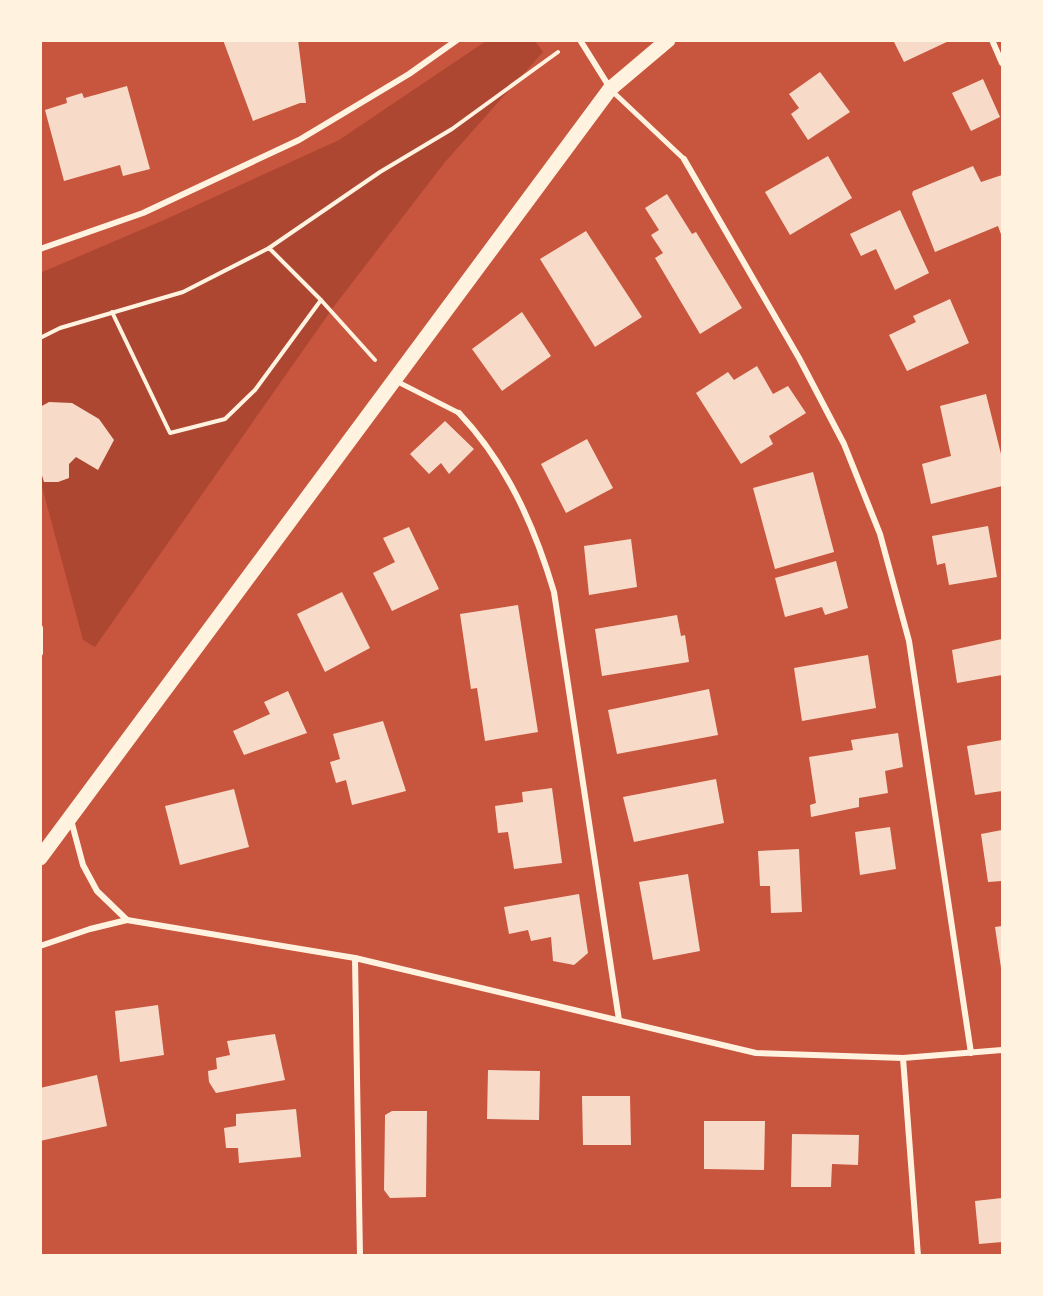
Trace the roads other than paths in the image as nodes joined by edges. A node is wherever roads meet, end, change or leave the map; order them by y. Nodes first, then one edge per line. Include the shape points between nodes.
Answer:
1 (457, 40) edge
2 (580, 40) edge
3 (668, 40) edge
4 (992, 40) edge
5 (1002, 63) edge
6 (610, 89) junction
7 (684, 159) joint
8 (40, 249) edge
9 (394, 380) junction
10 (459, 413) joint
11 (40, 628) edge
12 (40, 653) edge
13 (70, 817) junction
14 (40, 858) edge
15 (127, 920) junction
16 (40, 946) edge
17 (355, 958) junction
18 (619, 1020) junction
19 (1002, 1050) edge
20 (971, 1053) junction
21 (903, 1058) junction
22 (360, 1256) edge
23 (918, 1256) edge

1 - 8 street via 409,74 299,140 143,213
2 - 6 street
3 - 6 main road
4 - 5 street
6 - 7 street
6 - 9 main road
7 - 20 street via 844,444 880,534 909,641
9 - 10 street
9 - 13 main road
10 - 18 street via 504,471 527,514 554,592
11 - 12 street
13 - 14 main road
13 - 15 street via 87,874 97,891
15 - 16 street
15 - 17 street
17 - 18 street
17 - 22 street
18 - 21 street via 756,1053
19 - 20 street
20 - 21 street
21 - 23 street

